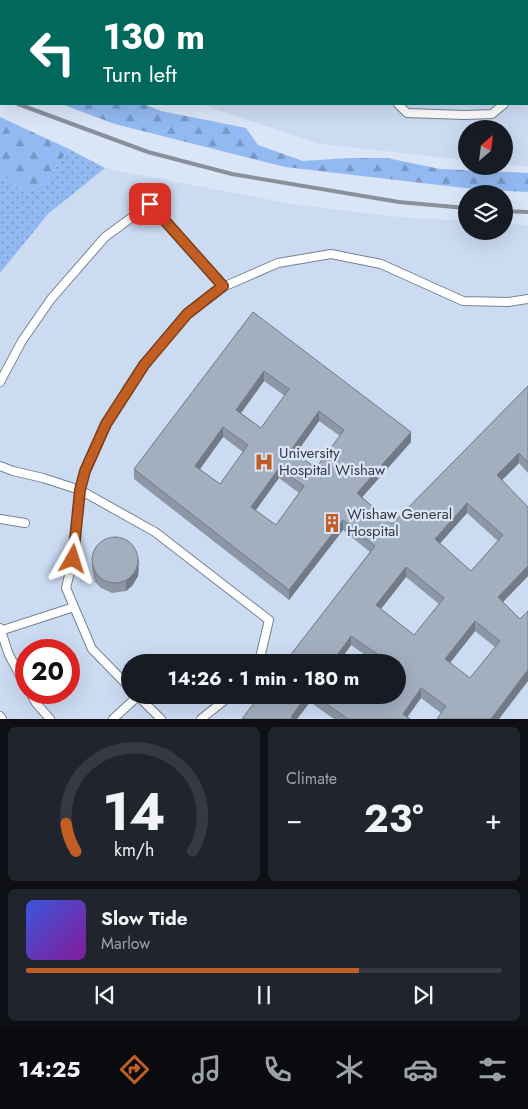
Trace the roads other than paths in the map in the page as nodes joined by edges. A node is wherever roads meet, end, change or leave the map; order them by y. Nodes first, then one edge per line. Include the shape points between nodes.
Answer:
1 (399, 105) edge
2 (503, 105) edge
3 (223, 286) junction
4 (528, 299) edge
5 (0, 382) edge
6 (0, 466) edge
7 (80, 490) junction
8 (0, 519) edge
9 (25, 523) dead end
10 (74, 607) junction
11 (0, 630) edge
12 (261, 654) edge
13 (15, 666) edge
14 (121, 679) edge
15 (37, 704) edge
16 (129, 704) edge
17 (147, 704) edge
18 (220, 704) edge
19 (50, 719) edge
20 (113, 719) edge
21 (161, 719) edge
22 (201, 719) edge

1 - 2 lane via 407,113 465,115 492,114
3 - 4 lane via 278,263 331,254 381,264 462,301
3 - 5 lane via 150,204 105,237 51,299
3 - 7 lane via 187,314 144,365 106,424
6 - 7 lane
7 - 10 lane via 73,559 66,588
7 - 12 lane via 155,532 269,620
8 - 9 lane
10 - 11 lane
10 - 14 lane via 92,649
11 - 13 lane
15 - 19 lane
16 - 20 lane
17 - 21 lane
18 - 22 lane

